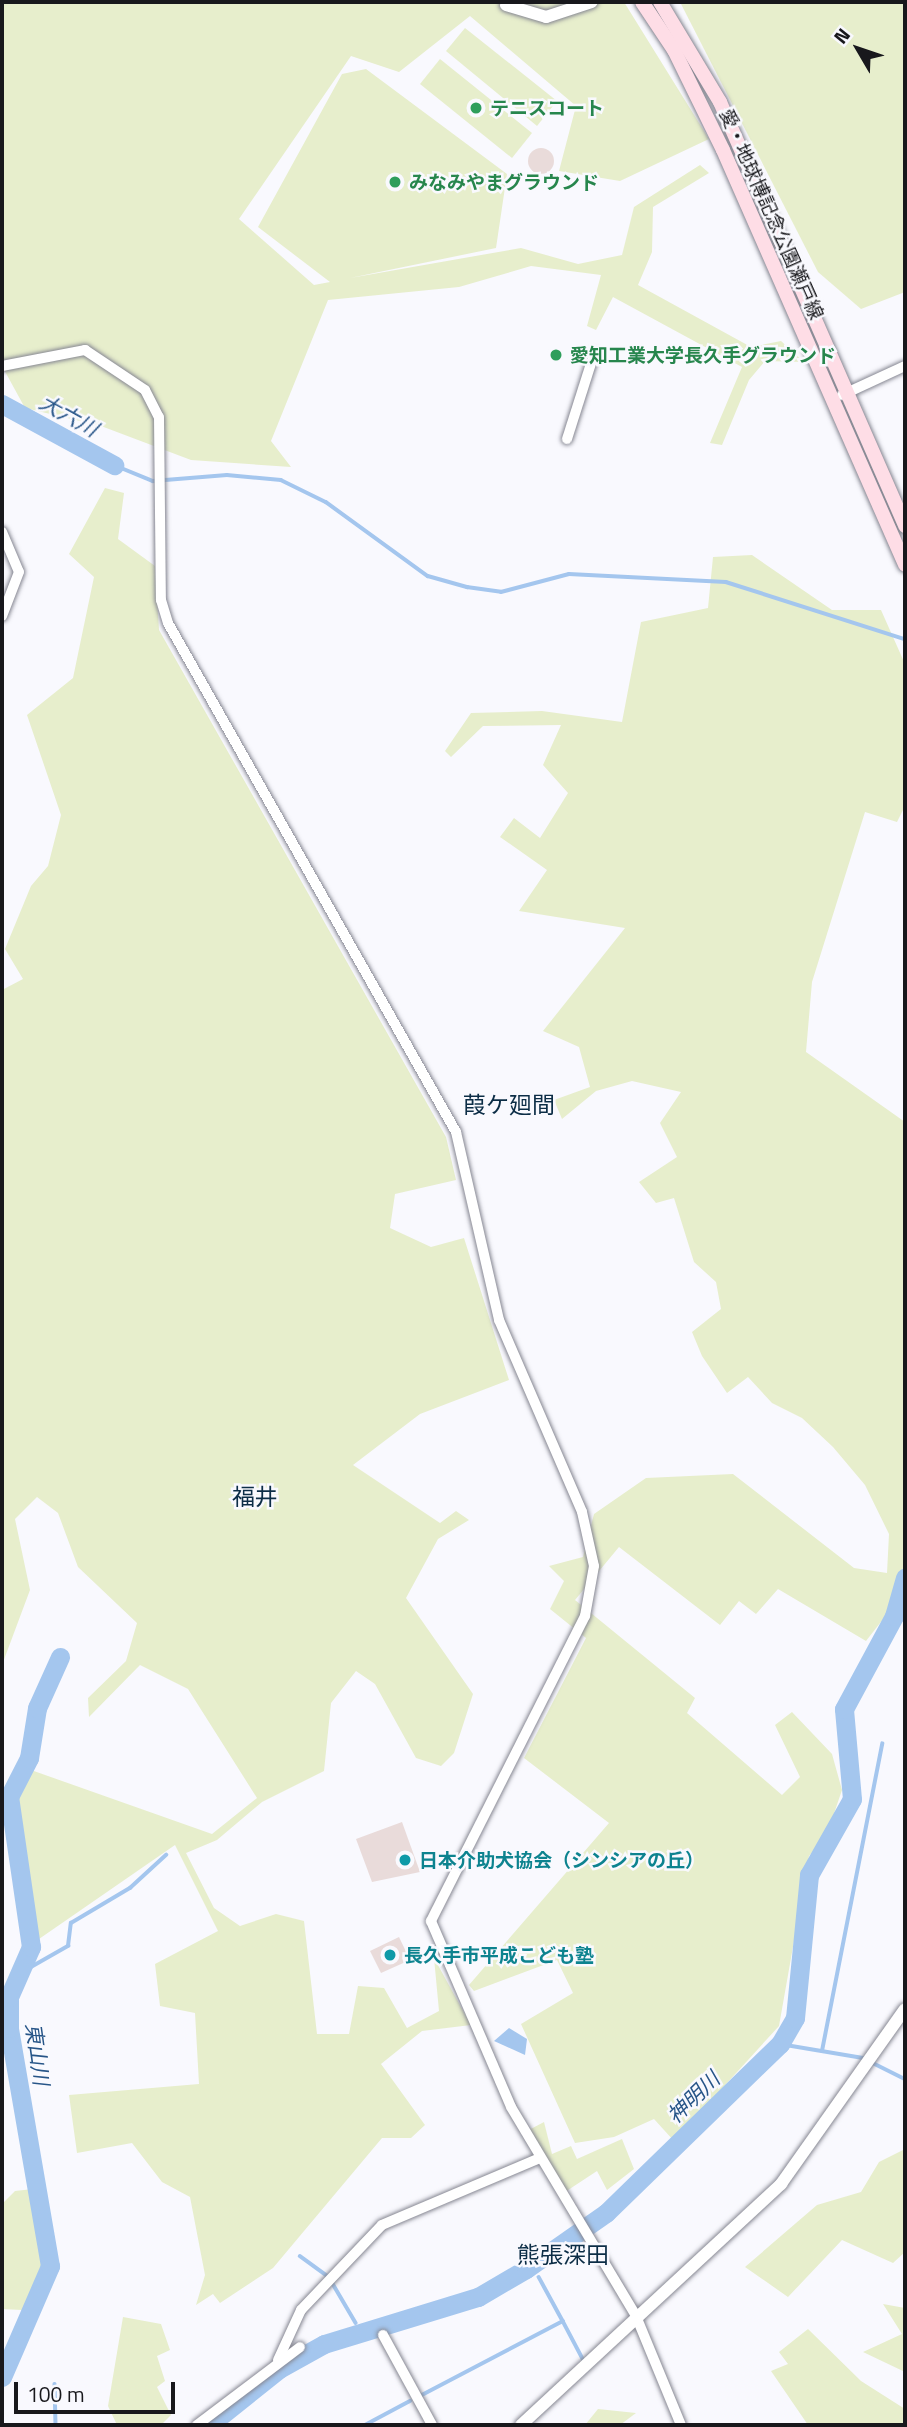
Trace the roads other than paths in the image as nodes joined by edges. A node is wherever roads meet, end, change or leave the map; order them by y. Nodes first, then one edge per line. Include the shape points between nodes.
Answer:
1 (592, 2) edge
2 (642, 2) edge
3 (660, 2) edge
4 (506, 5) dead end
5 (594, 354) dead end
6 (2, 366) edge
7 (905, 366) edge
8 (848, 392) junction
9 (833, 399) junction
10 (568, 439) dead end
11 (905, 526) edge
12 (2, 532) edge
13 (905, 565) edge
14 (2, 616) edge
15 (905, 2009) edge
16 (540, 2158) junction
17 (636, 2316) junction
18 (383, 2335) dead end
19 (300, 2347) dead end
20 (278, 2360) junction
21 (197, 2425) edge
22 (432, 2425) edge
23 (521, 2425) edge
24 (681, 2425) edge

1 - 4 street via 546,17
2 - 9 main road, 愛・地球博記念公園瀬戸線 via 674,50 723,150
3 - 8 main road, 愛・地球博記念公園瀬戸線 via 720,102
5 - 10 street
6 - 16 street via 85,350 118,366 145,390 159,417 163,460 161,600 168,623 456,1132 499,1320 591,1540 592,1595 585,1616 430,1921 511,2107
7 - 8 street
8 - 9 street
8 - 11 main road, 愛・地球博記念公園瀬戸線
9 - 13 main road, 愛・地球博記念公園瀬戸線
12 - 14 street via 19,572
15 - 17 street via 781,2184
16 - 17 street
16 - 20 street via 382,2225 301,2310
17 - 23 street
17 - 24 street
18 - 22 street
19 - 20 street
20 - 21 street

